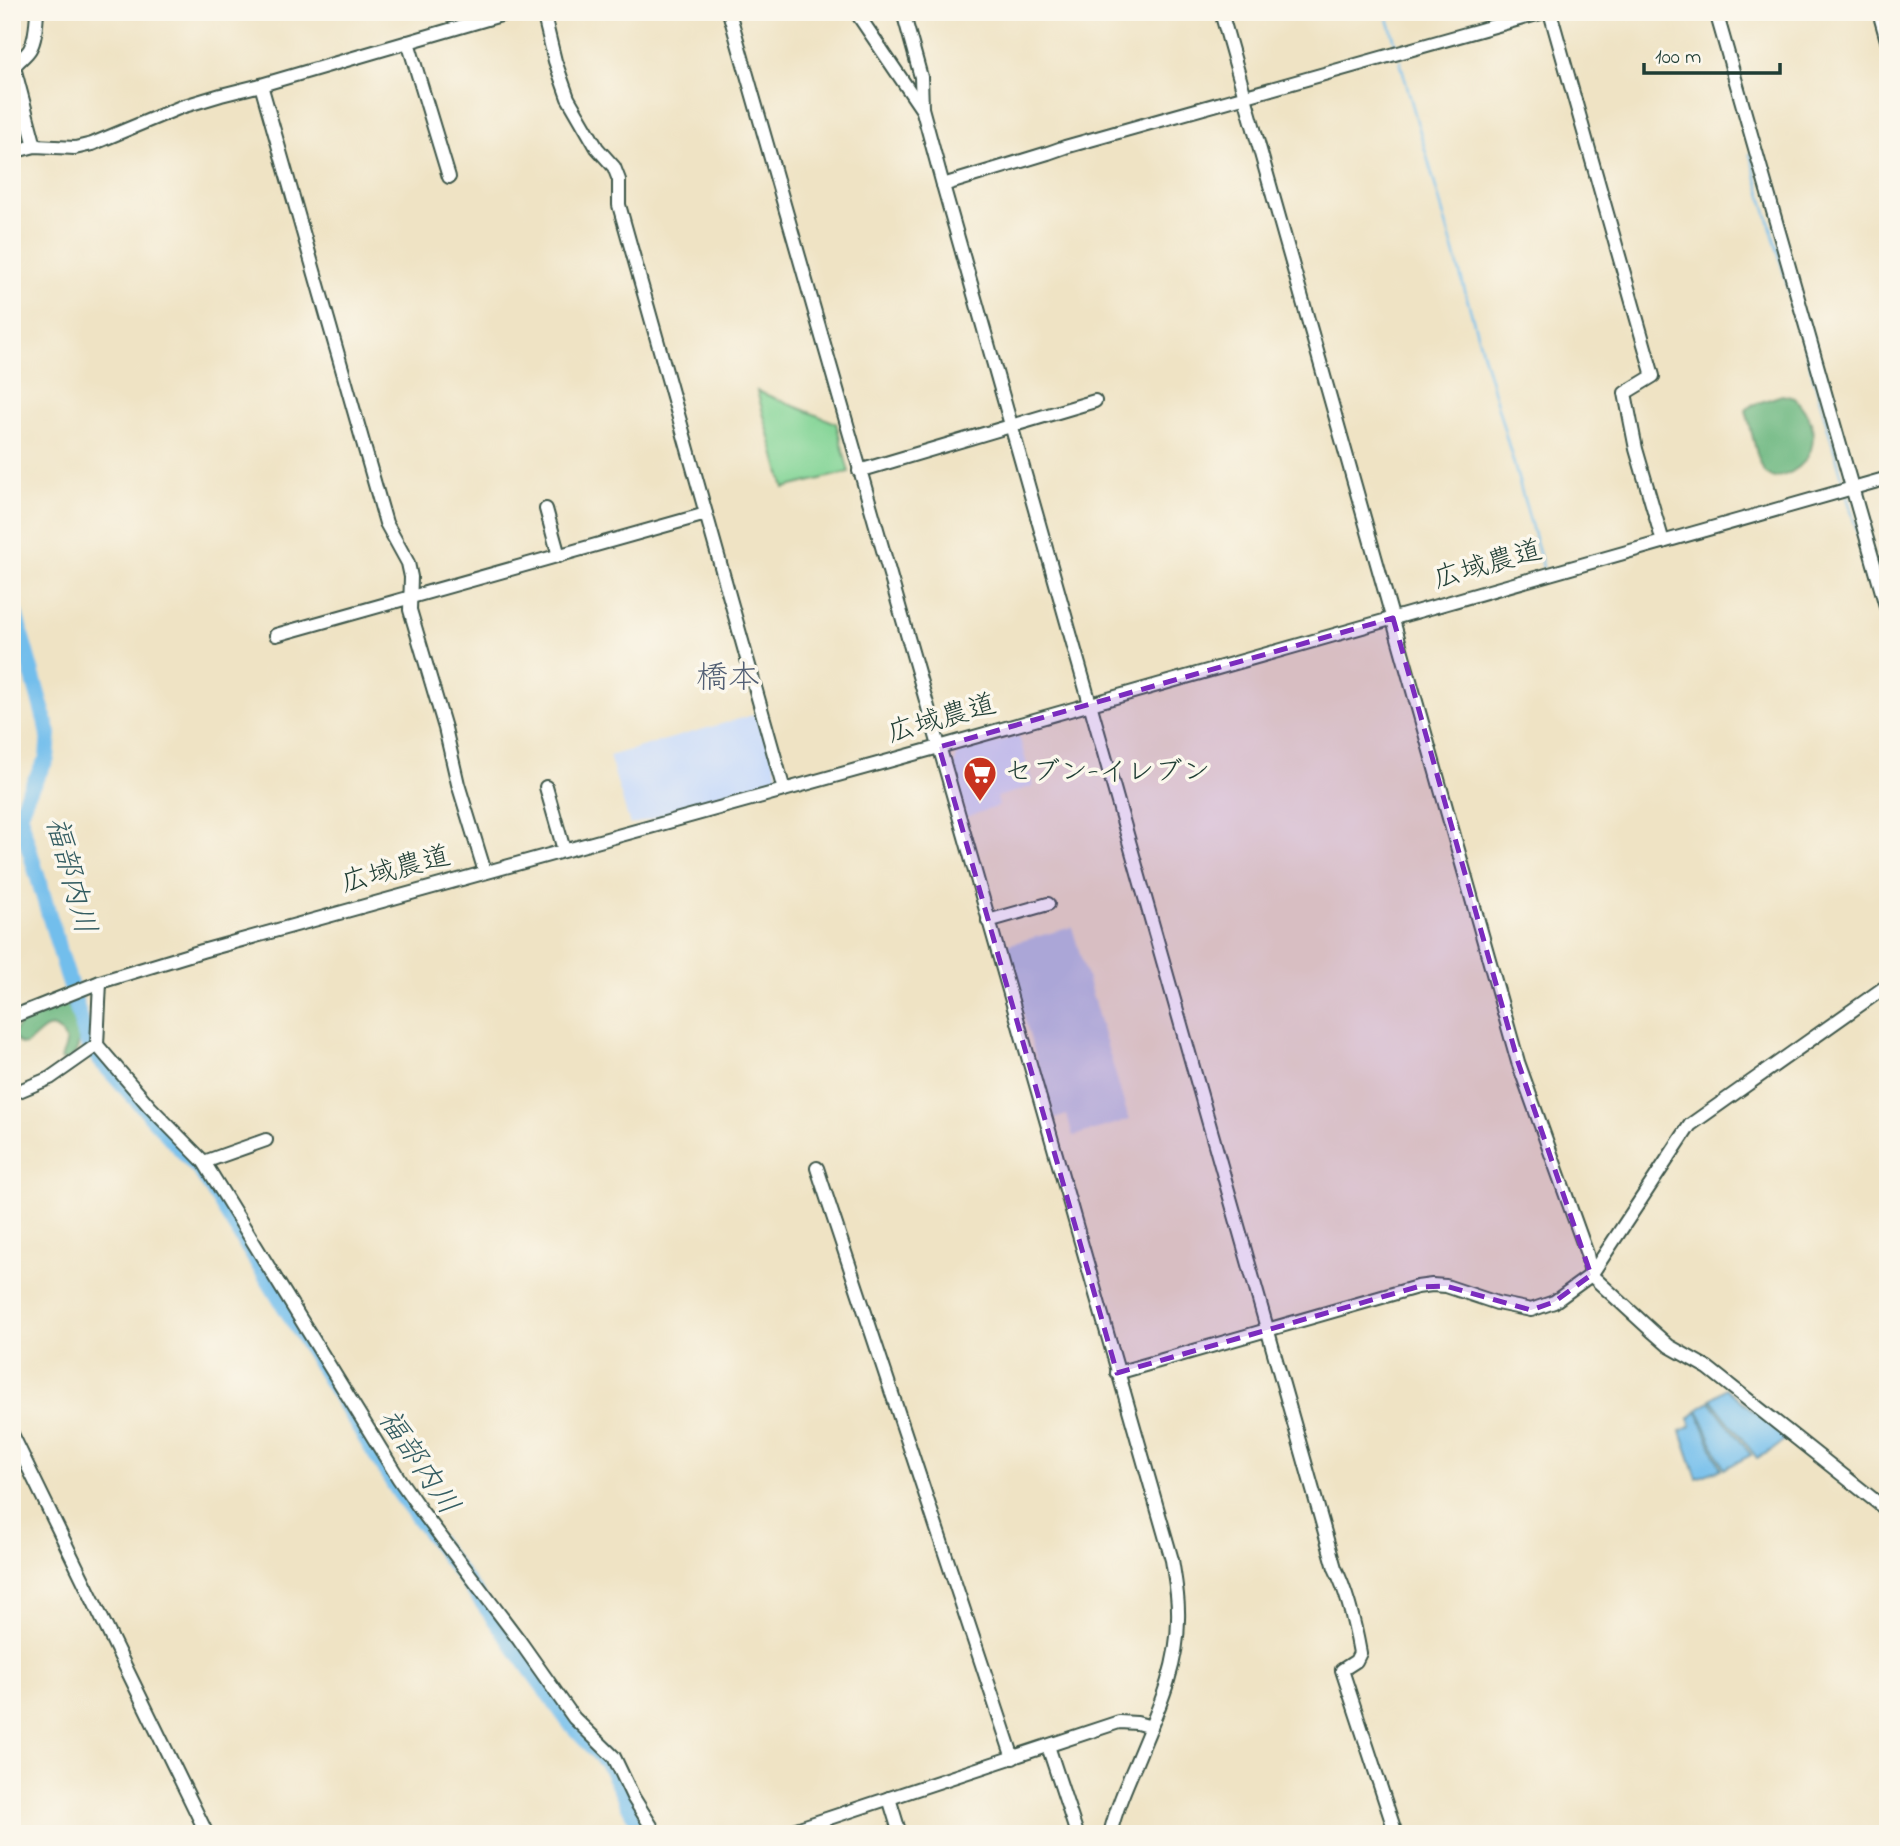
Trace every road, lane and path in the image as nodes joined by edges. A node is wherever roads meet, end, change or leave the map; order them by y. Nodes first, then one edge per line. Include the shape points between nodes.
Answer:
1 (37, 12) edge
2 (511, 12) edge
3 (543, 12) edge
4 (729, 12) edge
5 (856, 12) edge
6 (903, 12) edge
7 (1222, 12) edge
8 (1547, 12) edge
9 (1716, 12) edge
10 (1879, 12) edge
11 (408, 42) junction
12 (1888, 44) edge
13 (261, 85) junction
14 (1245, 95) junction
15 (922, 108) junction
16 (35, 146) junction
17 (12, 152) edge
18 (449, 177) dead end
19 (943, 185) junction
20 (1095, 401) dead end
21 (1012, 426) junction
22 (859, 471) junction
23 (1888, 478) edge
24 (1851, 489) junction
25 (546, 509) dead end
26 (706, 514) junction
27 (1663, 542) junction
28 (559, 556) junction
29 (411, 598) junction
30 (1888, 613) edge
31 (1393, 618) junction
32 (276, 635) dead end
33 (1090, 704) junction
34 (939, 747) junction
35 (546, 787) dead end
36 (784, 790) junction
37 (564, 850) junction
38 (485, 872) junction
39 (1048, 904) dead end
40 (988, 921) junction
41 (100, 982) junction
42 (1888, 985) edge
43 (12, 1017) edge
44 (93, 1047) junction
45 (14, 1089) edge
46 (266, 1140) dead end
47 (204, 1162) junction
48 (817, 1168) dead end
49 (1591, 1275) junction
50 (1267, 1330) junction
51 (1117, 1373) junction
52 (12, 1434) edge
53 (1888, 1511) edge
54 (1151, 1727) junction
55 (1048, 1746) junction
56 (1013, 1758) junction
57 (890, 1798) junction
58 (207, 1834) edge
59 (656, 1834) edge
60 (781, 1834) edge
61 (900, 1834) edge
62 (1077, 1834) edge
63 (1110, 1834) edge
64 (1396, 1834) edge

1 - 16 street via 30,49 14,68
2 - 11 street
3 - 26 street via 568,98 619,180 619,205
4 - 22 street
5 - 15 street
6 - 15 street via 920,77
7 - 14 street
8 - 14 street
8 - 27 street via 1653,376 1625,393
9 - 24 street
10 - 12 street
11 - 13 street
11 - 18 street
13 - 16 street via 181,107 92,144
13 - 29 street via 386,523 408,563
14 - 19 street
14 - 31 street
15 - 19 street
16 - 17 street
19 - 21 street
20 - 21 street
21 - 22 street
21 - 33 street
22 - 34 street
23 - 24 street, 広域農道
24 - 27 street, 広域農道
24 - 30 street
25 - 28 street
26 - 28 street
26 - 36 street
27 - 31 street, 広域農道
28 - 29 street
29 - 32 street
29 - 38 street via 410,610
31 - 33 street, 広域農道
31 - 49 street via 1518,1062
33 - 34 street, 広域農道
33 - 50 street
34 - 36 street, 広域農道
34 - 40 street
35 - 37 street
36 - 37 street, 広域農道
37 - 38 street, 広域農道
38 - 41 street, 広域農道
39 - 40 street
40 - 51 street
41 - 43 street, 広域農道
41 - 44 street
42 - 49 street via 1690,1125
44 - 45 street via 50,1078
44 - 47 street
46 - 47 street
47 - 59 street via 399,1479 574,1718 614,1757
48 - 56 street
49 - 50 street via 1554,1302 1531,1310 1432,1285
49 - 53 street via 1669,1346 1708,1368
50 - 51 street
50 - 64 street via 1357,1637 1360,1653 1342,1670
51 - 54 street via 1178,1594 1179,1620 1170,1676
52 - 58 street
54 - 55 street via 1119,1722
54 - 63 street
55 - 56 street
55 - 62 street
56 - 57 street
57 - 60 street
57 - 61 street

